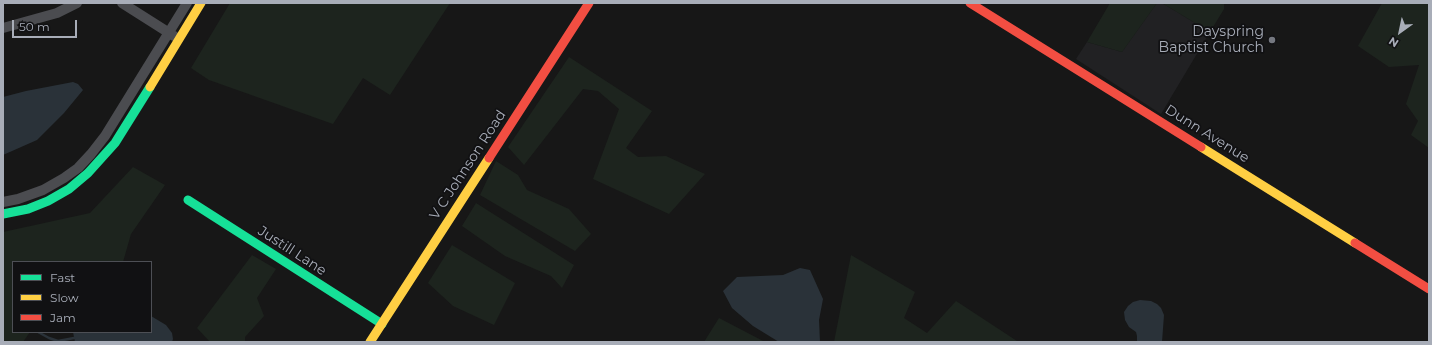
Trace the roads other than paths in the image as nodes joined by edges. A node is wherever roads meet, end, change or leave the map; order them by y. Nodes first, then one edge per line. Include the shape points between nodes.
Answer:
1 (77, 3) edge
2 (122, 3) edge
3 (187, 3) edge
4 (201, 3) edge
5 (589, 3) edge
6 (970, 3) edge
7 (3, 28) edge
8 (169, 33) junction
9 (179, 39) junction
10 (188, 200) dead end
11 (3, 202) edge
12 (3, 214) edge
13 (1428, 284) edge
14 (382, 324) junction
15 (370, 342) edge

1 - 7 street via 57,13
2 - 8 street
3 - 8 street
4 - 9 street
5 - 14 street, V C Johnson Road
6 - 13 street, Dunn Avenue
8 - 9 street
8 - 11 street via 105,136 78,168 43,190
9 - 12 street via 115,143 88,173 69,189 48,201 28,209
10 - 14 street, Justill Lane
14 - 15 street, V C Johnson Road

